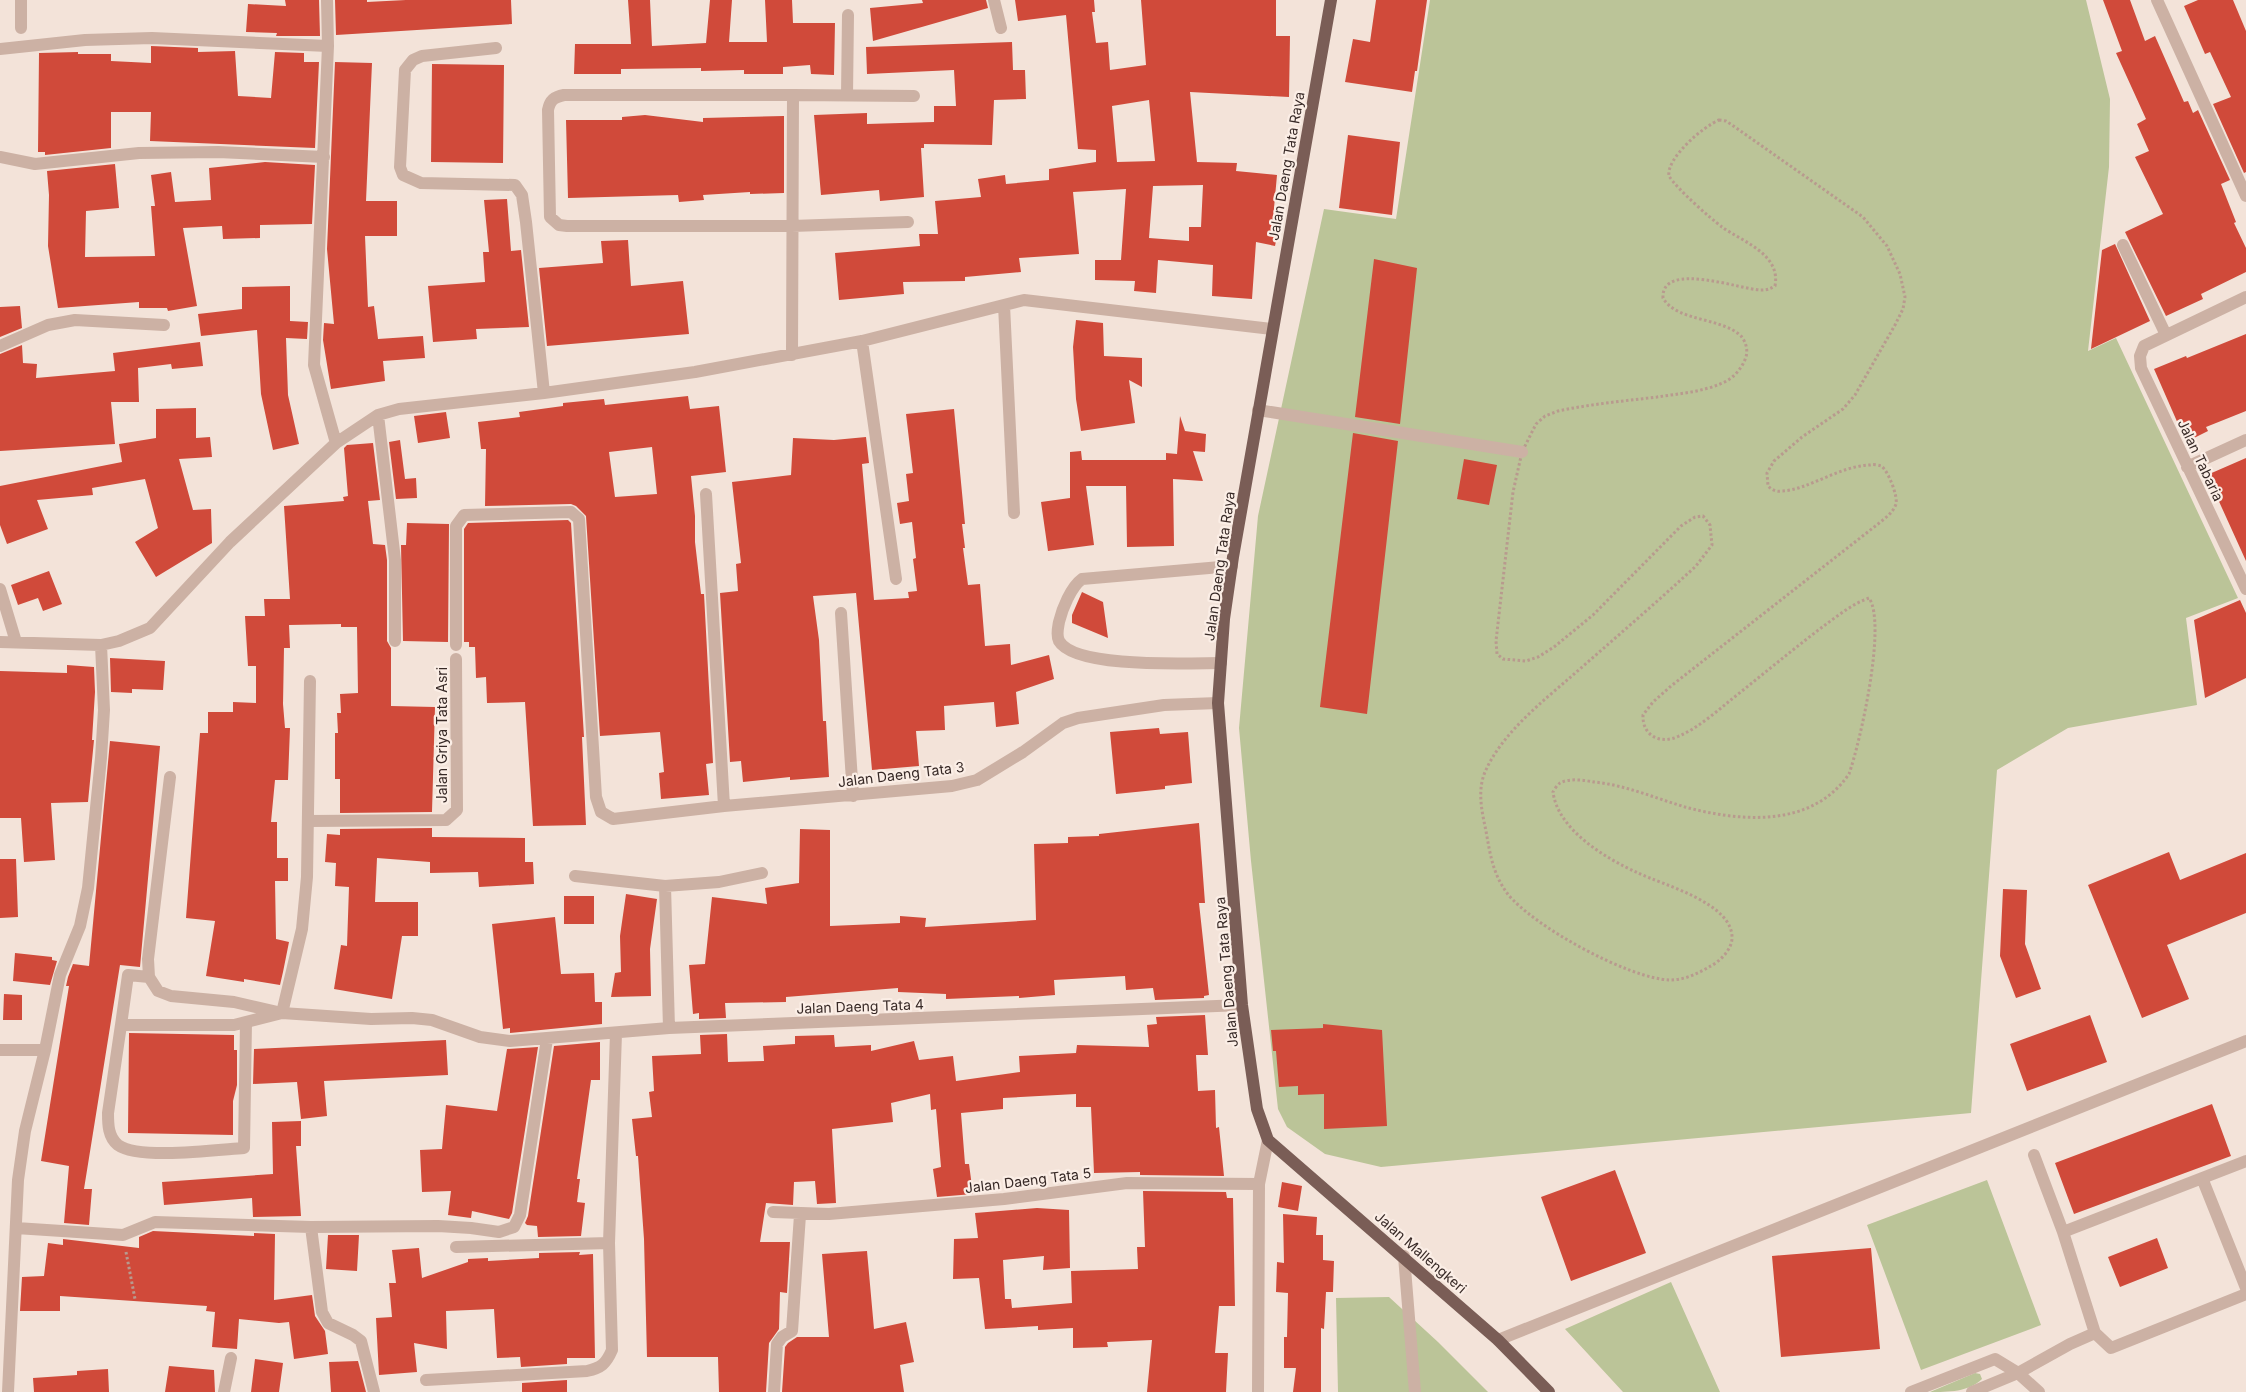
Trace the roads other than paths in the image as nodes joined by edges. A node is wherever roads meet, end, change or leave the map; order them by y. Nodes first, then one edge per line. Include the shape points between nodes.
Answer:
1 (21, 0) edge
2 (327, 0) edge
3 (994, 0) edge
4 (1330, 0) edge
5 (2157, 0) edge
6 (848, 15) dead end
7 (22, 28) dead end
8 (1001, 28) dead end
9 (328, 46) junction
10 (496, 48) dead end
11 (0, 49) edge
12 (793, 95) junction
13 (847, 95) junction
14 (914, 96) dead end
15 (0, 157) edge
16 (324, 157) junction
17 (2246, 196) edge
18 (908, 222) dead end
19 (792, 226) junction
20 (2123, 245) dead end
21 (2246, 297) edge
22 (1004, 306) junction
23 (164, 324) dead end
24 (1272, 329) junction
25 (2166, 335) junction
26 (862, 340) junction
27 (0, 346) edge
28 (792, 355) junction
29 (544, 393) junction
30 (1258, 410) junction
31 (378, 414) junction
32 (2246, 440) edge
33 (336, 443) junction
34 (1522, 452) road end
35 (2187, 467) junction
36 (706, 494) dead end
37 (1014, 513) dead end
38 (1232, 566) junction
39 (896, 579) dead end
40 (2245, 586) edge
41 (0, 589) edge
42 (841, 614) dead end
43 (395, 641) dead end
44 (0, 642) edge
45 (16, 642) junction
46 (101, 645) junction
47 (456, 645) dead end
48 (456, 659) dead end
49 (1221, 663) junction
50 (310, 681) dead end
51 (1218, 703) junction
52 (170, 777) dead end
53 (853, 796) junction
54 (724, 806) junction
55 (309, 821) junction
56 (762, 873) dead end
57 (575, 876) dead end
58 (665, 886) junction
59 (149, 977) junction
60 (1242, 1005) junction
61 (282, 1013) junction
62 (246, 1022) junction
63 (122, 1025) junction
64 (668, 1028) junction
65 (616, 1033) junction
66 (547, 1039) junction
67 (2246, 1041) edge
68 (0, 1050) edge
69 (45, 1050) junction
70 (1268, 1140) junction
71 (2034, 1155) dead end
72 (2246, 1161) edge
73 (2202, 1178) junction
74 (1259, 1184) junction
75 (773, 1212) dead end
76 (800, 1214) junction
77 (311, 1226) junction
78 (16, 1228) junction
79 (2063, 1232) junction
80 (609, 1243) junction
81 (456, 1247) dead end
82 (1404, 1256) junction
83 (2246, 1288) edge
84 (2246, 1294) edge
85 (2095, 1333) junction
86 (1498, 1340) junction
87 (231, 1358) dead end
88 (2018, 1373) junction
89 (426, 1380) dead end
90 (8, 1392) edge
91 (224, 1392) edge
92 (374, 1392) edge
93 (774, 1392) edge
94 (1258, 1392) edge
95 (1415, 1392) edge
96 (1549, 1392) edge
97 (1911, 1392) edge
98 (1972, 1392) edge
99 (2040, 1392) edge

1 - 7 street
2 - 9 street
3 - 8 street
4 - 24 main road, Jalan Daeng Tata Raya
5 - 17 street
6 - 13 street
9 - 11 street via 152,38 85,40
9 - 16 street
10 - 29 street via 422,56 408,64 405,70 400,167 403,175 421,183 516,185 521,191
12 - 13 street
12 - 19 street
12 - 19 street via 564,95 552,99 548,110 549,214 559,226
13 - 14 street
15 - 16 street via 35,164 149,153
16 - 33 street via 314,365
18 - 19 street
19 - 28 street
20 - 25 street
21 - 25 street
22 - 24 street via 1024,300 1041,300
22 - 26 street
22 - 37 street
23 - 27 street via 75,320 48,326
24 - 30 main road, Jalan Daeng Tata Raya
25 - 35 street, Jalan Tabaria via 2144,346 2140,356 2141,368
26 - 28 street
26 - 39 street
28 - 29 street
29 - 31 street
30 - 34 street
30 - 38 main road, Jalan Daeng Tata Raya
31 - 33 street
31 - 43 street via 395,560
32 - 35 street
33 - 46 street via 230,542 150,628
35 - 40 street, Jalan Tabaria
36 - 54 street
38 - 49 main road, Jalan Daeng Tata Raya
38 - 49 street via 1082,579 1064,609 1057,632 1059,641 1070,652 1087,657 1126,663
41 - 45 street
42 - 53 street
44 - 45 street
45 - 46 street
46 - 69 street via 104,710 88,888 80,926 60,975
47 - 54 street, Jalan Daeng Tata 3 via 456,526 464,514 571,512 580,519 596,797 601,812 613,819
48 - 55 street, Jalan Griya Tata Asri via 457,810 446,820
49 - 51 main road, Jalan Daeng Tata Raya
50 - 55 street
51 - 53 street, Jalan Daeng Tata 3 via 1164,705 1078,718 1063,723 977,780 943,787
51 - 60 main road, Jalan Daeng Tata Raya
52 - 59 street via 148,958
53 - 54 street, Jalan Daeng Tata 3
55 - 61 street via 302,929
56 - 58 street via 719,882
57 - 58 street
58 - 64 street
59 - 61 street via 158,991 172,996 234,1002
59 - 63 street via 128,975
60 - 64 street, Jalan Daeng Tata 4
60 - 70 main road, Jalan Daeng Tata Raya via 1257,1109
61 - 62 street
61 - 66 street, Jalan Daeng Tata 4 via 372,1019 412,1018 432,1020 480,1037 510,1041
62 - 63 street via 234,1025
62 - 63 street via 244,1148 138,1153 117,1144 108,1126
64 - 65 street, Jalan Daeng Tata 4
65 - 66 street, Jalan Daeng Tata 4
65 - 80 street
66 - 77 street via 520,1215 514,1227 499,1232 438,1226
67 - 86 street
68 - 69 street
69 - 78 street via 25,1131
70 - 74 street
70 - 82 main road, Jalan Mallengkeri
71 - 79 street
72 - 73 street
73 - 79 street
73 - 83 street
74 - 76 street, Jalan Daeng Tata 5 via 1127,1182 1004,1199
74 - 94 street
75 - 76 street, Jalan Daeng Tata 5
76 - 93 street via 792,1331 777,1344
77 - 78 street via 155,1222 123,1235
77 - 92 street via 322,1312 328,1323 361,1341
78 - 90 street
79 - 85 street
80 - 81 street
80 - 89 street via 612,1350 608,1361 599,1368
82 - 86 main road, Jalan Mallengkeri
82 - 95 street
84 - 85 street via 2112,1348
85 - 88 street
86 - 96 main road, Jalan Mallengkeri
87 - 91 street
88 - 97 street via 2000,1361 1990,1360
88 - 98 street
88 - 99 street

